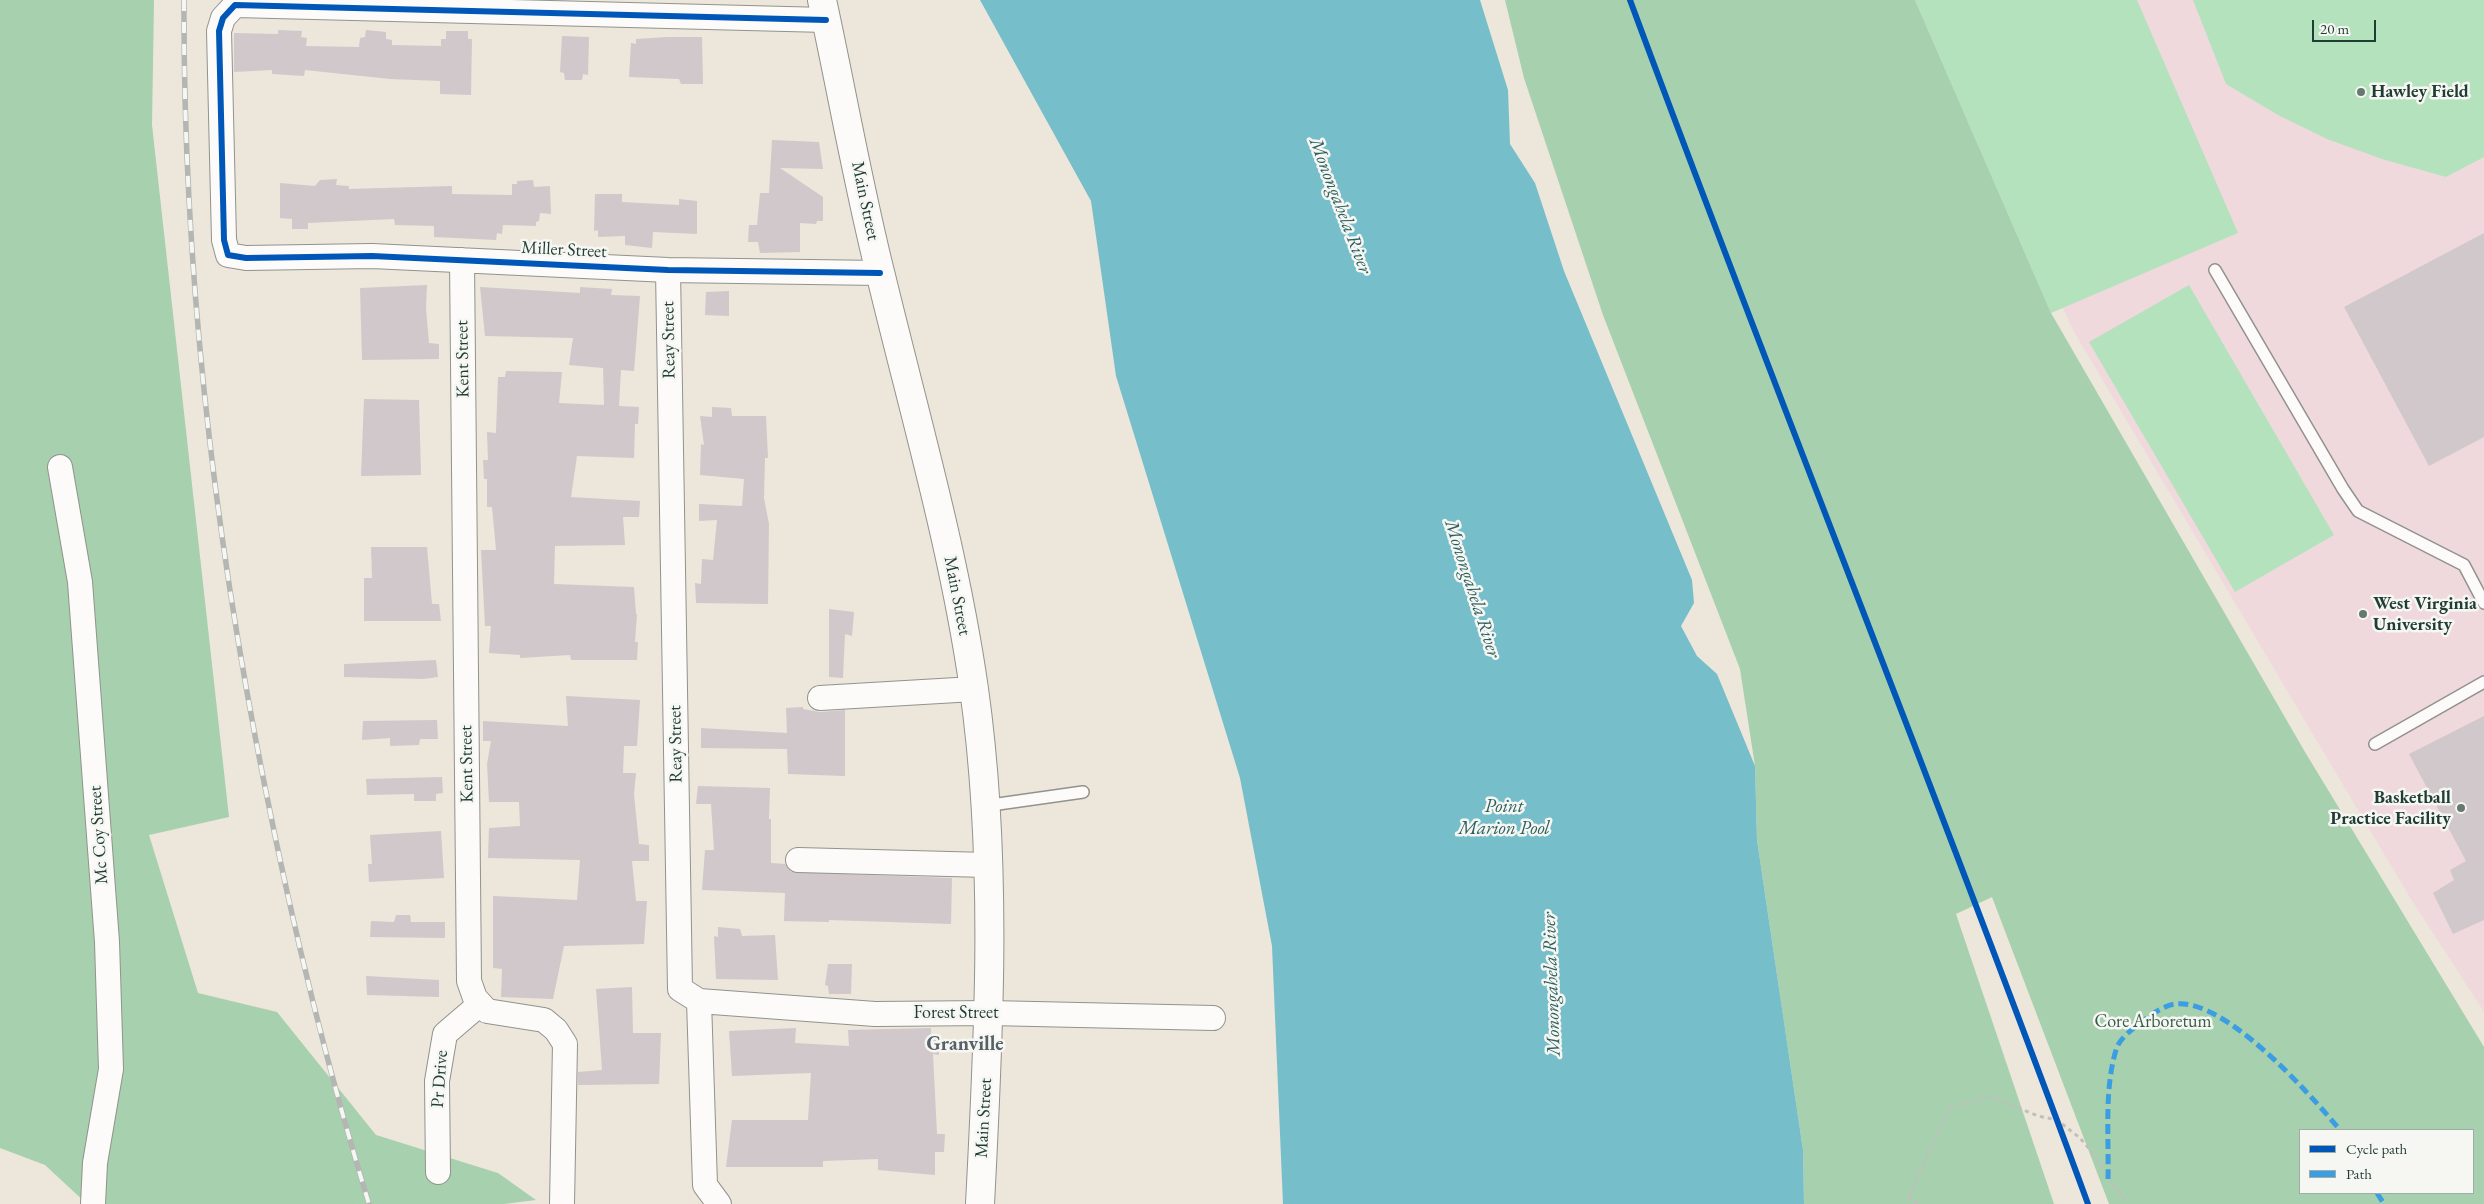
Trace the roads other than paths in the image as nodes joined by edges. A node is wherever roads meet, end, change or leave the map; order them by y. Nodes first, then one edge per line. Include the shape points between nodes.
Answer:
1 (416, 5) edge
2 (824, 10) edge
3 (462, 260) junction
4 (668, 270) junction
5 (2215, 270) dead end
6 (880, 273) junction
7 (60, 467) dead end
8 (2484, 602) edge
9 (2484, 682) edge
10 (974, 690) junction
11 (820, 698) dead end
12 (2375, 744) dead end
13 (1083, 792) dead end
14 (984, 806) junction
15 (798, 860) dead end
16 (987, 865) junction
17 (699, 1001) junction
18 (480, 1004) junction
19 (990, 1013) junction
20 (1213, 1018) dead end
21 (438, 1172) dead end
22 (93, 1204) edge
23 (562, 1204) edge
24 (718, 1204) edge
25 (980, 1204) edge

1 - 2 street
1 - 3 street, Miller Street via 235,5 223,18 220,32 224,240 228,255 246,258 372,256
2 - 6 main road, Main Street
3 - 4 street, Miller Street
3 - 18 street, Kent Street via 469,981
4 - 6 street, Miller Street
4 - 17 street, Reay Street via 680,988
5 - 8 lane via 2358,511 2464,565
6 - 10 main road, Main Street via 947,545
7 - 22 street, Mc Coy Street via 80,582 107,942 111,1069 95,1163
9 - 12 lane
10 - 11 street
10 - 14 main road, Main Street
13 - 14 lane
14 - 16 main road, Main Street
15 - 16 street
16 - 19 main road, Main Street
17 - 19 street, Forest Street via 875,1014
17 - 24 street via 705,1185
18 - 21 street, Pr Drive via 445,1034 437,1081
18 - 23 street via 487,1011 544,1020 565,1044
19 - 20 street, Forest Street
19 - 25 main road, Main Street

